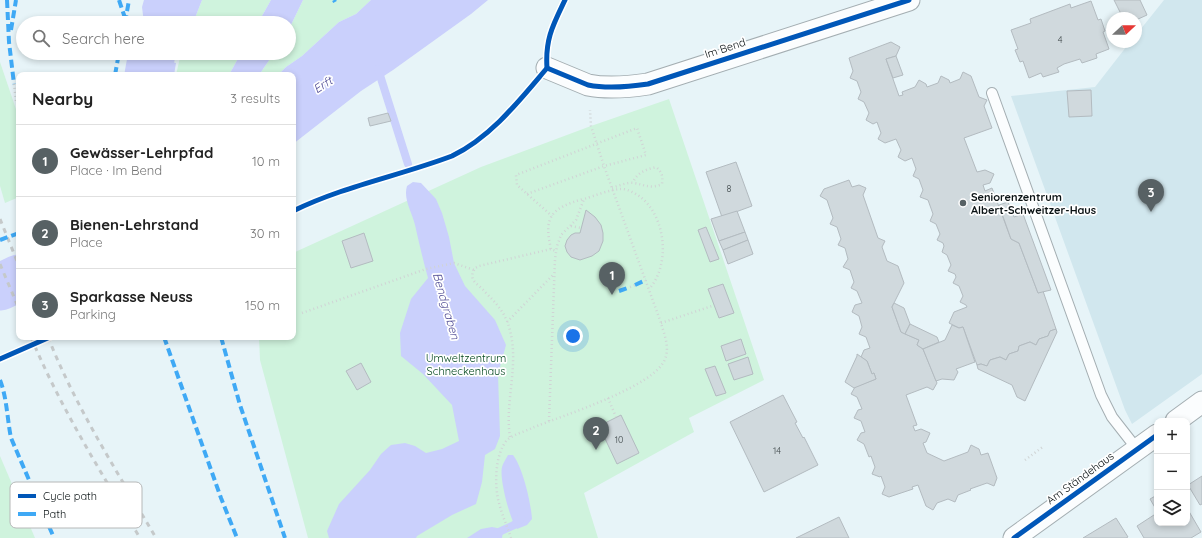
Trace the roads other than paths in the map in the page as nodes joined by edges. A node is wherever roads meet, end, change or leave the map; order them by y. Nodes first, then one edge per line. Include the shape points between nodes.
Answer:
1 (909, 0) edge
2 (547, 68) dead end
3 (992, 93) dead end
4 (1202, 402) edge
5 (1180, 418) edge
6 (1154, 437) edge
7 (1136, 449) junction
8 (1016, 538) edge

1 - 2 street, Im Bend via 648,84 621,88 588,85
3 - 7 lane via 1101,395 1112,417
4 - 5 street
6 - 7 street, Am Ständehaus
7 - 8 street, Am Ständehaus

